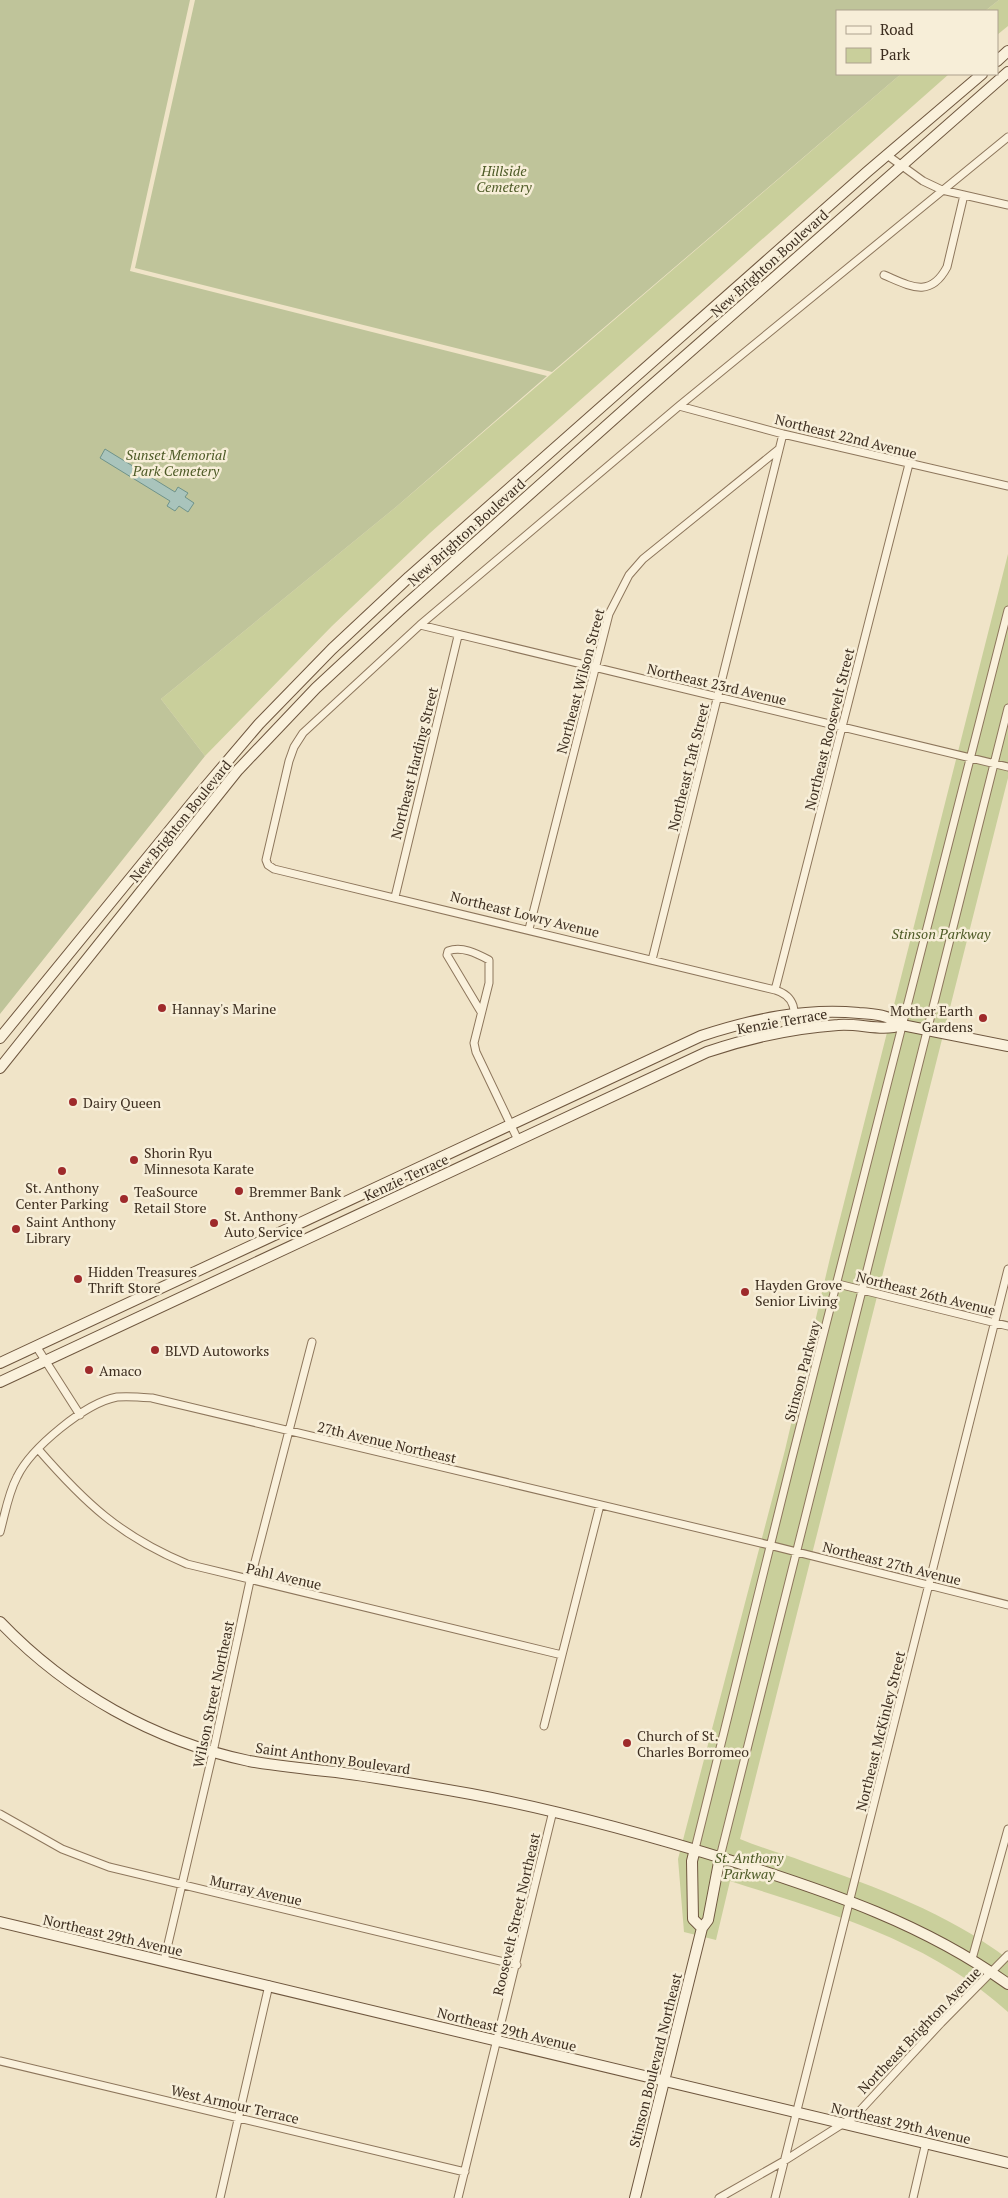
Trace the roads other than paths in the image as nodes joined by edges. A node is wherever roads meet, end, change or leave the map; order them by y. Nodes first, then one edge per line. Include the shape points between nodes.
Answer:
1 (1008, 51) edge
2 (998, 60) edge
3 (1008, 72) edge
4 (981, 75) edge
5 (1008, 137) edge
6 (887, 155) junction
7 (900, 166) junction
8 (942, 190) junction
9 (964, 195) junction
10 (1008, 205) edge
11 (884, 275) dead end
12 (679, 406) junction
13 (783, 434) junction
14 (779, 449) junction
15 (909, 464) junction
16 (1008, 486) edge
17 (1008, 610) edge
18 (420, 625) junction
19 (458, 636) junction
20 (596, 668) junction
21 (719, 698) junction
22 (1008, 708) edge
23 (843, 727) junction
24 (970, 758) junction
25 (994, 763) junction
26 (1008, 767) edge
27 (395, 897) junction
28 (529, 929) junction
29 (652, 960) junction
30 (776, 990) junction
31 (481, 1012) junction
32 (795, 1013) junction
33 (902, 1025) junction
34 (926, 1029) junction
35 (793, 1030) junction
36 (0, 1038) edge
37 (1008, 1046) edge
38 (0, 1068) edge
39 (510, 1123) junction
40 (518, 1140) junction
41 (1008, 1269) edge
42 (838, 1284) junction
43 (862, 1290) junction
44 (995, 1322) junction
45 (1008, 1326) edge
46 (312, 1342) dead end
47 (36, 1346) junction
48 (46, 1361) junction
49 (0, 1363) edge
50 (0, 1382) edge
51 (80, 1414) junction
52 (290, 1432) junction
53 (38, 1449) junction
54 (600, 1505) junction
55 (0, 1532) edge
56 (770, 1546) junction
57 (795, 1552) junction
58 (250, 1580) junction
59 (929, 1585) junction
60 (1008, 1605) edge
61 (0, 1622) edge
62 (562, 1655) junction
63 (544, 1726) dead end
64 (213, 1752) junction
65 (553, 1811) junction
66 (0, 1814) edge
67 (1008, 1830) edge
68 (695, 1848) junction
69 (720, 1858) junction
70 (181, 1886) junction
71 (850, 1901) junction
72 (0, 1922) edge
73 (702, 1928) junction
74 (1008, 1955) edge
75 (972, 1959) junction
76 (164, 1961) junction
77 (517, 1965) junction
78 (992, 1973) junction
79 (1008, 1984) edge
80 (269, 1985) junction
81 (498, 2042) junction
82 (0, 2061) edge
83 (665, 2079) junction
84 (796, 2112) junction
85 (239, 2118) junction
86 (846, 2124) junction
87 (926, 2142) junction
88 (784, 2161) junction
89 (1008, 2163) edge
90 (464, 2172) junction
91 (220, 2198) edge
92 (458, 2198) edge
93 (636, 2198) edge
94 (719, 2198) edge
95 (775, 2198) edge
96 (913, 2198) edge

1 - 2 main road
3 - 7 main road, New Brighton Boulevard
4 - 6 main road, New Brighton Boulevard
5 - 8 street
6 - 7 street
6 - 36 main road, New Brighton Boulevard via 409,577 332,649 221,768
7 - 8 street
7 - 38 main road, New Brighton Boulevard via 316,688 238,770
8 - 9 street
8 - 12 street
9 - 10 street
9 - 11 street via 942,276 926,287 916,288
12 - 13 street, Northeast 22nd Avenue
12 - 18 street
13 - 14 street, Northeast Taft Street
13 - 15 street, Northeast 22nd Avenue
14 - 20 street, Northeast Wilson Street via 643,559 629,576 609,614
14 - 21 street, Northeast Taft Street
15 - 16 street, Northeast 22nd Avenue
15 - 23 street, Northeast Roosevelt Street
17 - 24 street, Stinson Parkway
18 - 19 street, Northeast 23rd Avenue
18 - 27 street, Northeast Lowry Avenue via 303,733 294,747 266,860 274,869
19 - 20 street, Northeast 23rd Avenue
19 - 27 street, Northeast Harding Street
20 - 21 street, Northeast 23rd Avenue
20 - 28 street, Northeast Wilson Street
21 - 23 street, Northeast 23rd Avenue
21 - 29 street, Northeast Taft Street
22 - 25 street
23 - 24 street, Northeast 23rd Avenue
23 - 30 street, Northeast Roosevelt Street
24 - 25 street, Northeast 23rd Avenue
24 - 33 street, Stinson Parkway
25 - 26 street, Northeast 23rd Avenue
25 - 34 street
27 - 28 street, Northeast Lowry Avenue
28 - 29 street, Northeast Lowry Avenue
29 - 30 street, Northeast Lowry Avenue
30 - 32 street via 786,993
31 - 31 street via 447,955 448,951 476,953 489,960 489,983
31 - 39 street via 474,1042 476,1052
32 - 33 main road, Kenzie Terrace via 836,1011 867,1014 892,1017
32 - 35 street
32 - 39 main road, Kenzie Terrace via 764,1018 701,1036
33 - 34 main road
33 - 35 main road, Kenzie Terrace via 889,1029 840,1025
33 - 42 street, Stinson Parkway
34 - 37 main road
34 - 43 street
35 - 40 main road, Kenzie Terrace via 707,1052
39 - 40 street
39 - 47 main road, Kenzie Terrace
40 - 48 main road, Kenzie Terrace
41 - 44 street, Northeast McKinley Street
42 - 43 street, Northeast 26th Avenue
42 - 56 street, Stinson Parkway
43 - 44 street, Northeast 26th Avenue
43 - 57 street
44 - 45 street, Northeast 26th Avenue
44 - 59 street, Northeast McKinley Street
46 - 52 street, Wilson Street Northeast
47 - 48 street
47 - 49 main road, Kenzie Terrace
48 - 50 main road, Kenzie Terrace
48 - 51 street
51 - 52 street, 27th Avenue Northeast via 99,1403 134,1396
51 - 53 street, 27th Avenue Northeast
52 - 54 street, 27th Avenue Northeast
52 - 58 street, Wilson Street Northeast
53 - 55 street, 27th Avenue Northeast via 17,1476
53 - 58 street, Pahl Avenue via 86,1502 133,1538 187,1564
54 - 56 street, 27th Avenue Northeast
54 - 62 street
56 - 57 street, Northeast 27th Avenue
56 - 68 street, Stinson Parkway
57 - 59 street, Northeast 27th Avenue
57 - 69 street
58 - 62 street, Pahl Avenue
58 - 64 street, Wilson Street Northeast
59 - 60 street, Northeast 27th Avenue
59 - 71 street, Northeast McKinley Street
61 - 64 main road, Saint Anthony Boulevard via 70,1684 150,1728
62 - 63 street
64 - 65 main road, Saint Anthony Boulevard via 268,1764 422,1785
64 - 70 street, Wilson Street Northeast
65 - 68 main road, Saint Anthony Boulevard
65 - 77 street, Roosevelt Street Northeast
66 - 70 street, Murray Avenue via 62,1849 109,1867
67 - 75 street
68 - 69 main road, Saint Anthony Boulevard
68 - 73 main road via 692,1861 693,1919
69 - 71 main road, Saint Anthony Boulevard
69 - 73 main road, Stinson Boulevard Northeast via 708,1920
70 - 76 street, Wilson Street Northeast
70 - 77 street, Murray Avenue
71 - 75 main road, Saint Anthony Boulevard via 918,1929
71 - 84 street, Northeast McKinley Street
72 - 76 main road, Northeast 29th Avenue
73 - 83 main road, Stinson Boulevard Northeast
74 - 78 street, Northeast Brighton Avenue
75 - 78 main road, Saint Anthony Boulevard
76 - 80 main road, Northeast 29th Avenue
77 - 81 street, Roosevelt Street Northeast
78 - 79 main road, Saint Anthony Boulevard
78 - 86 street, Northeast Brighton Avenue
80 - 81 main road, Northeast 29th Avenue
80 - 85 street
81 - 83 main road, Northeast 29th Avenue
81 - 90 street, Roosevelt Street Northeast
82 - 85 street, West Armour Terrace
83 - 84 main road, Northeast 29th Avenue
83 - 93 main road, Stinson Boulevard Northeast
84 - 86 main road, Northeast 29th Avenue
84 - 88 street, Northeast McKinley Street
85 - 90 street, West Armour Terrace
85 - 91 street
86 - 87 main road, Northeast 29th Avenue
86 - 88 street, Northeast Brighton Avenue
87 - 89 main road, Northeast 29th Avenue
87 - 96 street
88 - 94 street, Northeast Brighton Avenue
88 - 95 street, Northeast McKinley Street
90 - 92 street, Roosevelt Street Northeast

